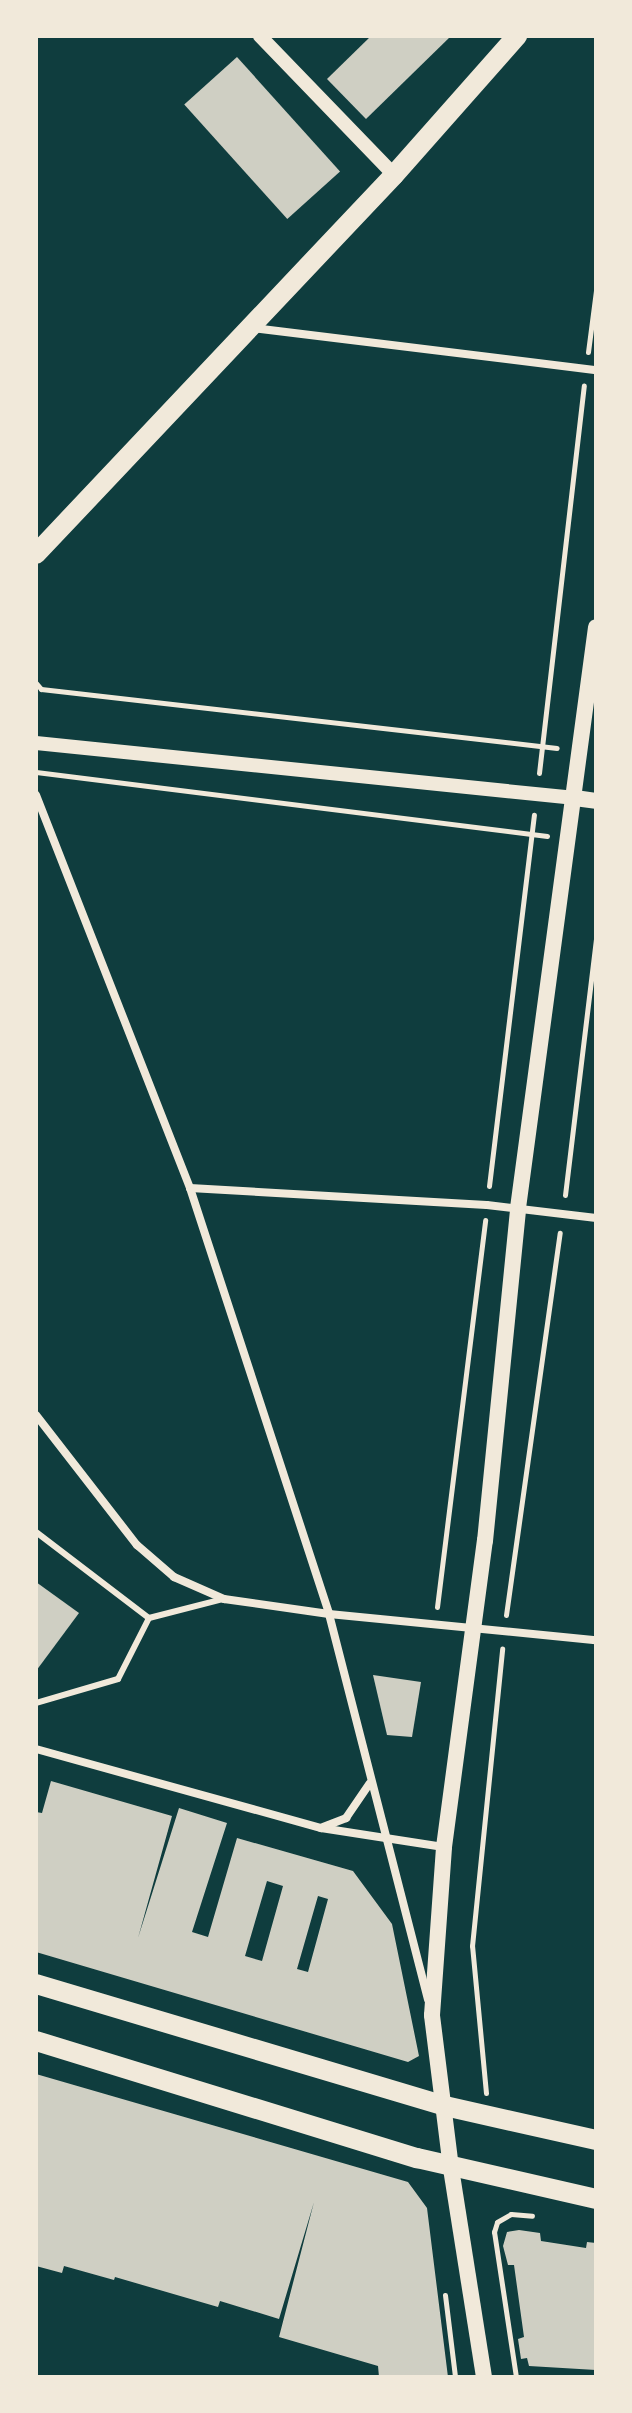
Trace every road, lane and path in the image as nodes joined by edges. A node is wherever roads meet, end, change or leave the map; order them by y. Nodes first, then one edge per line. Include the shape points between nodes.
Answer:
1 (260, 36) edge
2 (517, 36) edge
3 (394, 175) junction
4 (596, 290) edge
5 (252, 328) junction
6 (591, 370) edge
7 (36, 554) edge
8 (596, 627) edge
9 (36, 683) edge
10 (36, 743) edge
11 (542, 746) junction
12 (581, 750) junction
13 (36, 772) edge
14 (536, 792) junction
15 (36, 795) edge
16 (575, 798) junction
17 (596, 801) edge
18 (531, 834) junction
19 (569, 838) junction
20 (596, 938) edge
21 (190, 1188) junction
22 (487, 1205) junction
23 (518, 1208) junction
24 (563, 1214) junction
25 (596, 1218) edge
26 (36, 1415) edge
27 (36, 1532) edge
28 (224, 1599) junction
29 (329, 1614) junction
30 (149, 1618) junction
31 (435, 1623) junction
32 (473, 1627) junction
33 (504, 1630) junction
34 (596, 1640) edge
35 (36, 1703) edge
36 (36, 1749) edge
37 (370, 1783) junction
38 (321, 1828) junction
39 (388, 1841) junction
40 (444, 1847) junction
41 (36, 1984) edge
42 (432, 2015) junction
43 (36, 2041) edge
44 (486, 2097) dead end
45 (445, 2106) junction
46 (596, 2140) edge
47 (451, 2168) junction
48 (596, 2199) edge
49 (532, 2216) dead end
50 (443, 2283) dead end
51 (455, 2377) edge
52 (484, 2377) edge
53 (516, 2377) edge

1 - 3 street
2 - 3 main road
3 - 5 main road
4 - 6 path
5 - 6 street
5 - 7 main road
6 - 11 path
8 - 12 main road
9 - 11 path via 41,689
10 - 14 street
11 - 12 path
11 - 14 path
12 - 16 main road
13 - 18 path
14 - 16 street
14 - 18 path
15 - 21 street
16 - 17 main road
16 - 19 main road
18 - 19 path
18 - 22 path
19 - 23 main road
20 - 24 path
21 - 22 street
21 - 29 street
22 - 23 street
22 - 31 path
23 - 24 street
23 - 32 main road
24 - 25 street
24 - 33 path
26 - 28 street via 137,1545 174,1577
27 - 30 lane
28 - 29 street
28 - 30 lane
29 - 31 street
29 - 37 street
30 - 35 lane via 118,1679
31 - 32 street
32 - 33 street
32 - 40 main road
33 - 34 street
33 - 44 path via 472,1946
36 - 38 street
37 - 38 street via 346,1818
37 - 39 street
38 - 39 street
39 - 40 street
39 - 42 street
40 - 42 main road
41 - 45 main road
42 - 45 main road
43 - 47 main road
45 - 46 main road
45 - 47 main road
47 - 48 main road
47 - 52 main road
49 - 53 path via 511,2214 497,2222 494,2232
50 - 51 path

